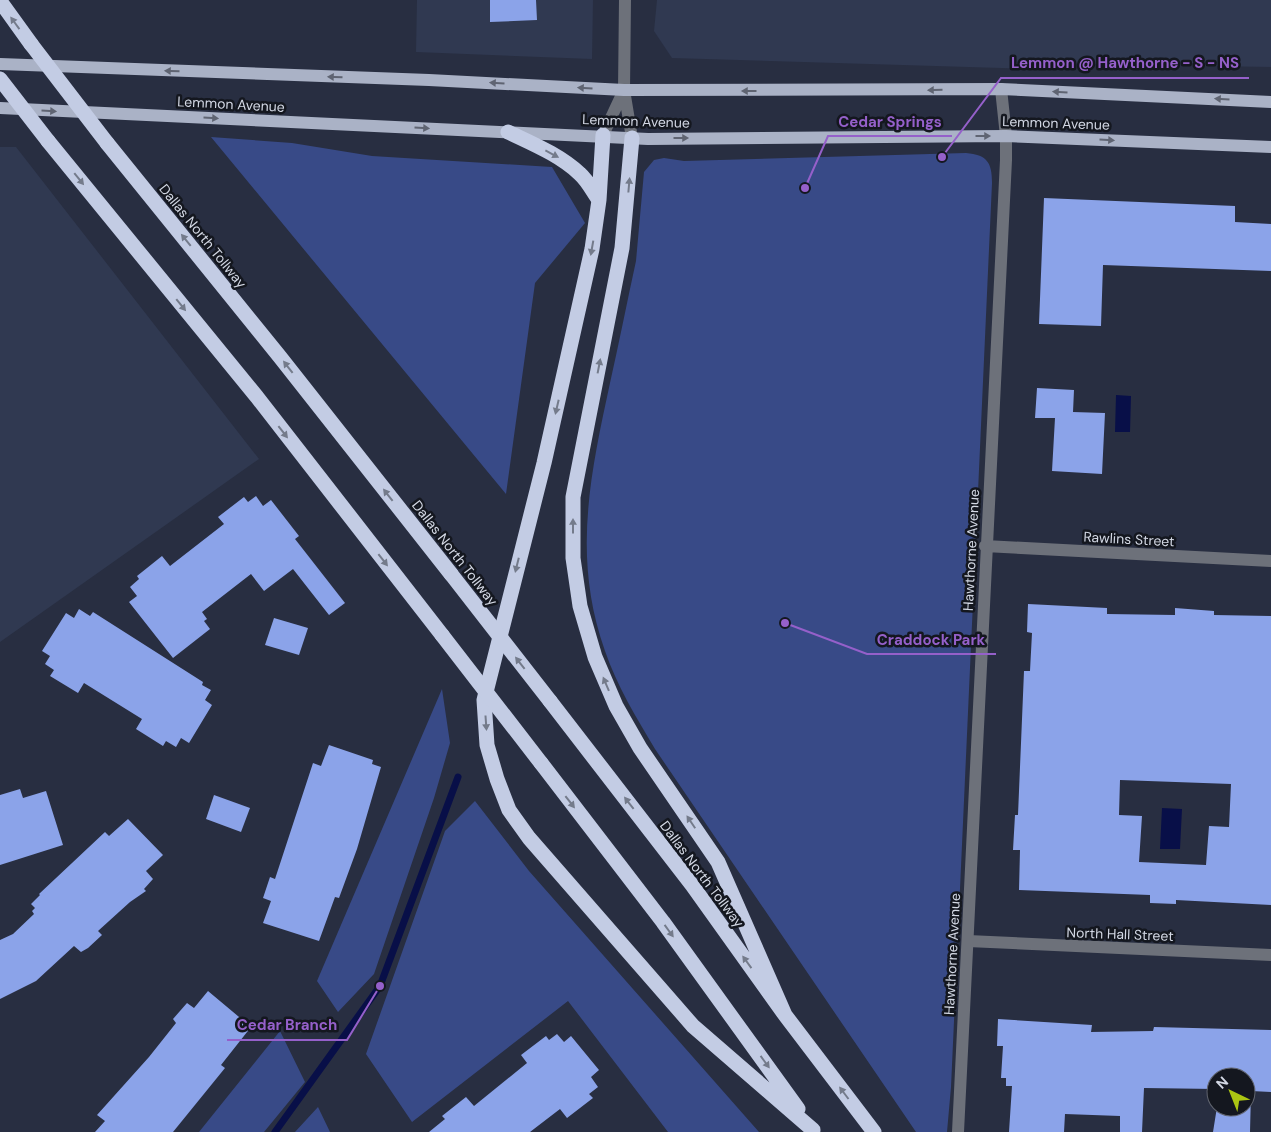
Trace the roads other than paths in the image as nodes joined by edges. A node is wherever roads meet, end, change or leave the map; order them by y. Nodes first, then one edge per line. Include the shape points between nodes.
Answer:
1 (625, 0) edge
2 (0, 1) edge
3 (0, 64) edge
4 (0, 79) edge
5 (1001, 89) junction
6 (624, 90) junction
7 (1271, 102) edge
8 (0, 108) edge
9 (508, 132) junction
10 (603, 135) junction
11 (1006, 136) junction
12 (632, 138) junction
13 (1271, 147) edge
14 (599, 200) junction
15 (986, 546) junction
16 (1271, 561) edge
17 (968, 941) junction
18 (1271, 955) edge
19 (785, 1015) junction
20 (814, 1131) edge
21 (874, 1132) edge
22 (958, 1132) edge

1 - 6 street
19 -> 2 highway, Dallas North Tollway, bridge via 692,885 550,701 107,143
6 -> 3 main road
4 -> 20 highway, bridge via 257,398 442,635 663,922
5 -> 6 main road
7 -> 5 main road
5 - 11 street, Hawthorne Avenue
6 - 10 street
6 - 12 street
8 -> 9 main road, Lemmon Avenue
9 - 10 main road, Lemmon Avenue
9 -> 14 highway via 573,168
10 - 12 main road, Lemmon Avenue
10 - 14 highway
12 -> 11 main road, Lemmon Avenue
11 -> 13 main road, Lemmon Avenue
11 - 15 street, Hawthorne Avenue
19 -> 12 highway via 718,862 640,748 616,706 594,657 580,606 573,558 573,497 622,248
14 -> 20 highway via 592,249 544,463 484,700 487,745 510,810 528,838 693,1026
15 - 16 street, Rawlins Street
15 - 17 street, Hawthorne Avenue
17 - 18 street, North Hall Street
17 - 22 street, Hawthorne Avenue
21 -> 19 highway, Dallas North Tollway

